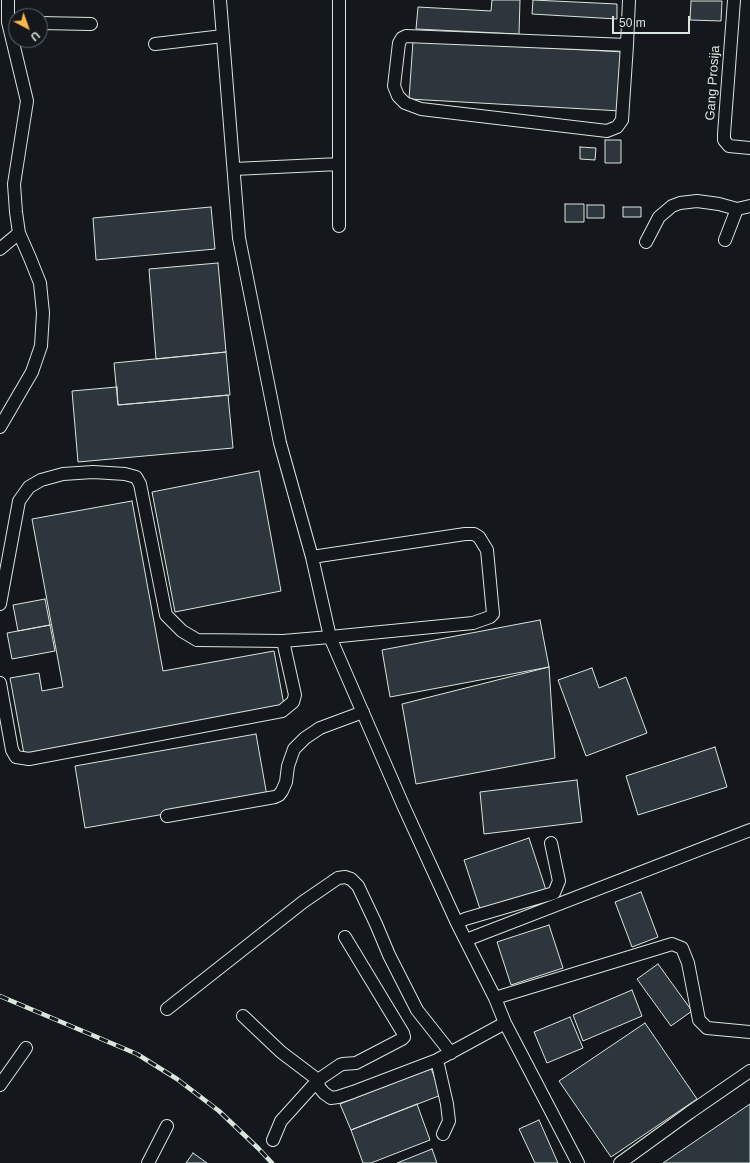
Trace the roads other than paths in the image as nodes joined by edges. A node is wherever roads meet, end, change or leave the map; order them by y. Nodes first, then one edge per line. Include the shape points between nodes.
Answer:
1 (220, 0) edge
2 (339, 0) edge
3 (629, 0) edge
4 (734, 0) edge
5 (48, 23) edge
6 (91, 24) dead end
7 (223, 36) junction
8 (154, 44) dead end
9 (627, 45) junction
10 (17, 48) edge
11 (750, 148) edge
12 (339, 164) junction
13 (234, 169) junction
14 (750, 206) edge
15 (737, 209) junction
16 (339, 226) dead end
17 (19, 234) junction
18 (725, 240) dead end
19 (646, 242) dead end
20 (0, 249) edge
21 (0, 427) edge
22 (312, 556) junction
23 (0, 604) edge
24 (330, 637) junction
25 (283, 641) junction
26 (0, 682) edge
27 (363, 712) junction
28 (167, 816) dead end
29 (750, 830) edge
30 (550, 843) dead end
31 (457, 923) junction
32 (345, 937) dead end
33 (466, 940) junction
34 (495, 998) junction
35 (167, 1009) dead end
36 (243, 1016) dead end
37 (505, 1023) junction
38 (750, 1032) edge
39 (26, 1048) dead end
40 (451, 1053) junction
41 (437, 1060) junction
42 (750, 1070) edge
43 (318, 1080) junction
44 (0, 1085) edge
45 (167, 1126) dead end
46 (443, 1134) dead end
47 (273, 1140) dead end
48 (148, 1163) edge
49 (578, 1163) edge
50 (620, 1163) edge

1 - 7 street
2 - 12 street
3 - 9 street
4 - 11 street, Gang Prosija via 724,140 729,146
5 - 6 street
7 - 8 street
7 - 13 street
9 - 9 street via 622,120 617,127 606,132 421,109 405,103 398,96 394,86 399,43 406,36
10 - 17 street via 27,101 14,184
12 - 13 street
12 - 16 street
13 - 22 street via 239,238 279,436
14 - 15 street
15 - 18 street
15 - 19 street via 697,201 680,203 659,217
17 - 20 street
17 - 21 street via 40,283 41,346 32,372
22 - 24 street
22 - 24 street via 465,534 479,537 487,550 493,614 490,617 473,623
23 - 25 street via 19,501 29,487 41,480 63,474 125,474 136,477 140,484 166,615 182,631 197,640
24 - 25 street
24 - 27 street
25 - 26 street via 295,695 294,702 282,712 29,759 16,757 12,750
27 - 28 street via 320,728 305,738 294,749 286,782 279,795
27 - 31 street
29 - 33 street
30 - 31 street via 559,881 554,893
31 - 33 street
32 - 43 street via 404,1037 356,1064 340,1065
33 - 34 street
34 - 37 street
34 - 38 street via 672,944 682,948 688,963 700,1020 707,1028
35 - 40 street via 303,902 338,878 345,877 358,886 417,1010
36 - 43 street via 281,1052
37 - 40 street
37 - 49 street
39 - 44 street
40 - 41 street
41 - 43 street via 338,1097 331,1098 326,1095 319,1087
41 - 46 street via 449,1121
42 - 50 street
43 - 47 street via 281,1121
45 - 48 street

